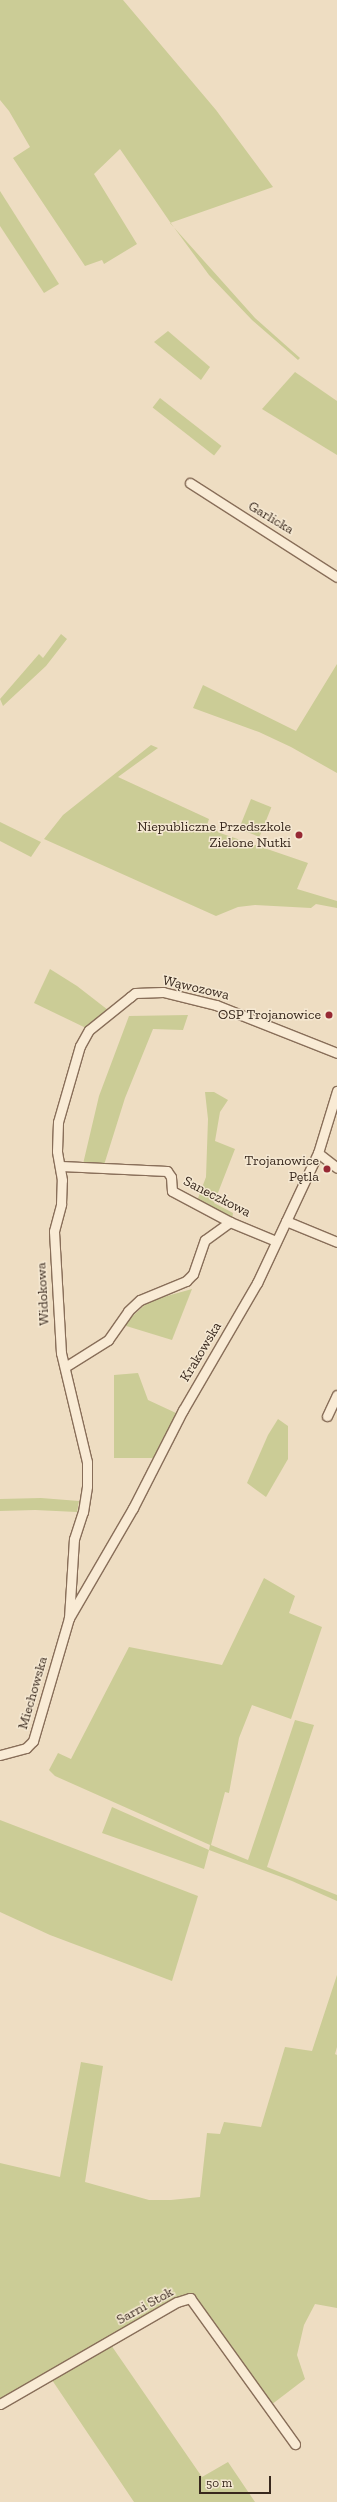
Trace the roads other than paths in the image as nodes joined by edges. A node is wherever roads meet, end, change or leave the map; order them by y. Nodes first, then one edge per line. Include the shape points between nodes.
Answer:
1 (190, 483) dead end
2 (337, 577) edge
3 (136, 993) joint
4 (337, 1053) edge
5 (337, 1091) edge
6 (318, 1153) junction
7 (61, 1166) junction
8 (337, 1168) edge
9 (286, 1220) junction
10 (230, 1222) junction
11 (276, 1241) junction
12 (337, 1242) edge
13 (65, 1367) junction
14 (337, 1395) edge
15 (327, 1416) dead end
16 (69, 1618) junction
17 (0, 1755) edge
18 (0, 2404) edge
19 (295, 2444) dead end

1 - 2 street, Garlicka
3 - 4 street, Wąwozowa via 163,992 216,1005
3 - 7 street, Widokowa via 89,1030 80,1046 58,1122 57,1151
5 - 6 street, Krakowska
6 - 8 street
6 - 9 street, Krakowska
7 - 10 street, Saneczkowa via 167,1171 171,1177 172,1191
7 - 13 street, Widokowa via 61,1204 54,1231 54,1249 58,1275 59,1332
9 - 11 street, Krakowska
9 - 12 street
10 - 11 street, Saneczkowa
10 - 13 street via 205,1240 193,1274 186,1281 140,1300 128,1311 108,1340
11 - 16 street, Krakowska via 257,1283 183,1410 133,1508
13 - 16 street, Widokowa via 87,1462 83,1512 74,1539
14 - 15 street
16 - 17 street, Miechowska via 33,1741 26,1748
18 - 19 street, Sarni Stok via 178,2302 190,2298

